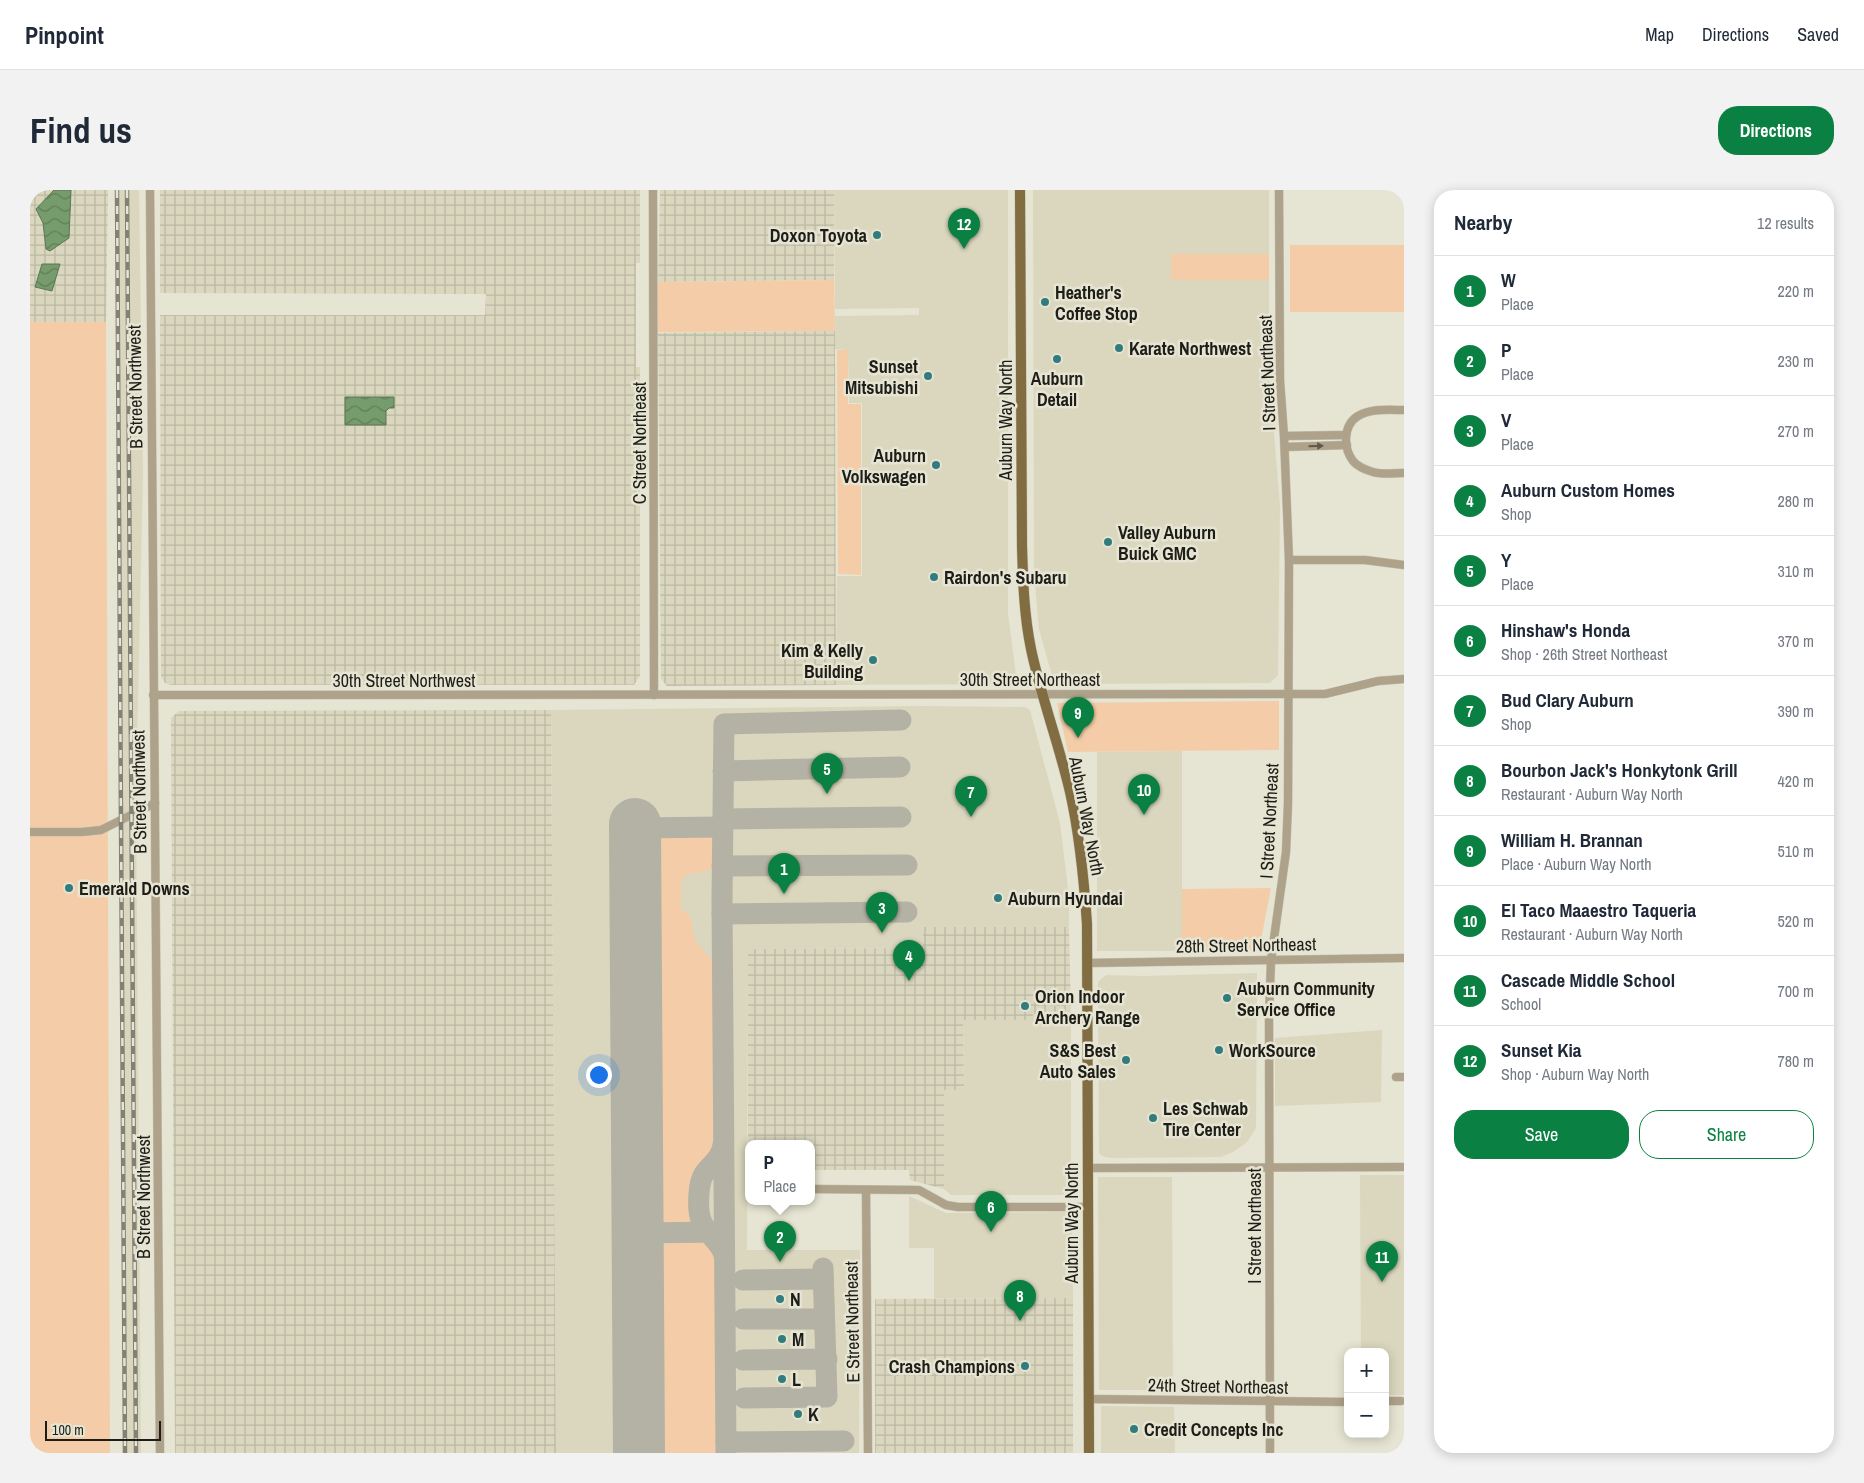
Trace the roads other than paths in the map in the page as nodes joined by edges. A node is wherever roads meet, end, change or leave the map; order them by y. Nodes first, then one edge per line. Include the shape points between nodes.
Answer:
1 (150, 190) edge
2 (654, 190) edge
3 (1020, 190) edge
4 (1280, 190) edge
5 (1404, 410) edge
6 (1346, 435) junction
7 (1284, 436) junction
8 (1347, 445) junction
9 (1285, 447) junction
10 (1404, 473) edge
11 (1288, 560) junction
12 (1404, 565) edge
13 (1404, 679) edge
14 (1288, 693) junction
15 (1042, 694) junction
16 (153, 695) junction
17 (654, 695) junction
18 (155, 803) junction
19 (30, 832) edge
20 (1404, 958) edge
21 (1271, 960) junction
22 (1088, 963) junction
23 (1404, 1167) edge
24 (1087, 1168) junction
25 (1269, 1168) junction
26 (815, 1189) edge
27 (866, 1190) junction
28 (1088, 1207) junction
29 (1089, 1399) junction
30 (1389, 1401) edge
31 (1402, 1401) dead end
32 (1270, 1402) junction
33 (1344, 1402) edge
34 (160, 1453) edge
35 (868, 1453) edge
36 (1089, 1453) edge
37 (1270, 1453) edge

1 - 16 street, B Street Northwest
2 - 17 street, C Street Northeast
3 - 15 main road, Auburn Way North via 1023,581 1028,630
4 - 7 street, I Street Northeast via 1280,380
5 - 6 street via 1375,411 1359,416 1350,423
6 - 7 street
6 - 8 street
7 - 9 street, I Street Northeast
9 -> 8 street
8 - 10 street via 1352,459 1366,470
9 - 11 street, I Street Northeast
11 - 12 street via 1365,560
11 - 14 street, I Street Northeast
13 - 14 street, 30th Street Northeast via 1378,681 1325,694
14 - 15 street, 30th Street Northeast
14 - 21 street, I Street Northeast via 1286,852
15 - 17 street, 30th Street Northeast
15 - 22 main road, Auburn Way North via 1070,790 1078,835 1084,879
16 - 17 street, 30th Street Northwest
16 - 18 street, B Street Northwest
18 - 19 street via 100,830
18 - 34 street, B Street Northwest
20 - 21 street, 28th Street Northeast
21 - 22 street, 28th Street Northeast
21 - 25 street, I Street Northeast
22 - 24 main road, Auburn Way North
23 - 25 street
24 - 25 street
24 - 28 main road, Auburn Way North
25 - 32 street, I Street Northeast
26 - 27 street
27 - 28 street via 919,1190 941,1203 958,1207
27 - 35 street, E Street Northeast
28 - 29 main road, Auburn Way North
29 - 32 street, 24th Street Northeast
29 - 36 main road, Auburn Way North
30 - 31 street
32 - 33 street, 24th Street Northeast
32 - 37 street, I Street Northeast

